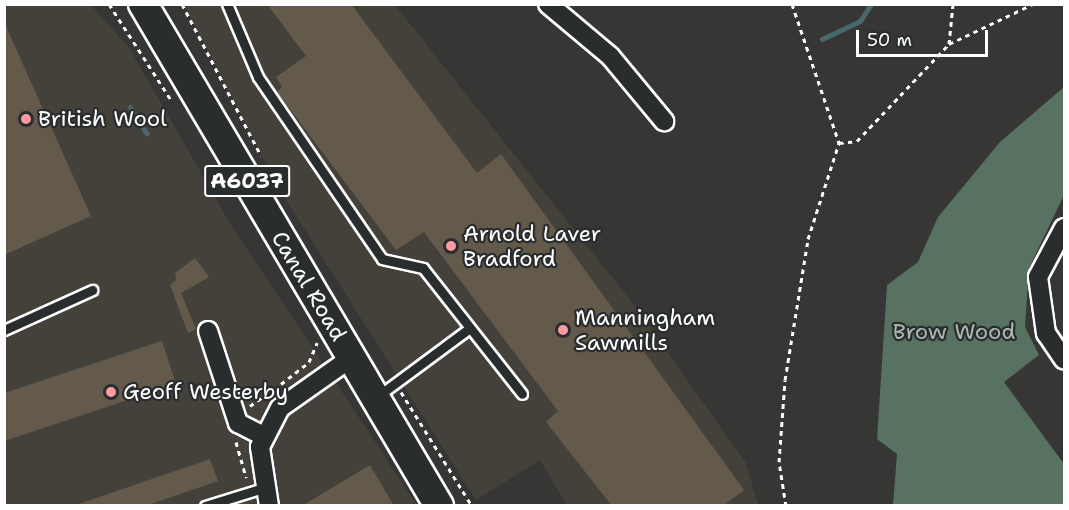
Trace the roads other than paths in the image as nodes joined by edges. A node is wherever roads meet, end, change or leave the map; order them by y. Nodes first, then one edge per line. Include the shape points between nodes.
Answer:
1 (143, 4) edge
2 (227, 4) edge
3 (548, 4) edge
4 (664, 121) dead end
5 (1065, 228) edge
6 (92, 290) dead end
7 (470, 328) junction
8 (4, 330) edge
9 (208, 331) dead end
10 (351, 358) junction
11 (1065, 360) edge
12 (522, 394) dead end
13 (373, 399) junction
14 (265, 437) junction
15 (257, 490) junction
16 (205, 506) edge
17 (269, 506) edge
18 (439, 506) edge

1 - 10 main road, Canal Road / A6037
2 - 7 lane via 258,77 382,259 423,268
3 - 4 street via 610,56
5 - 11 street via 1038,277 1046,333
6 - 8 lane
7 - 12 lane
7 - 13 lane
9 - 14 street via 238,423
10 - 13 main road, Canal Road / A6037
10 - 14 street via 280,408
13 - 18 main road, Canal Road / A6037
14 - 15 street via 260,447
15 - 16 lane
15 - 17 street

